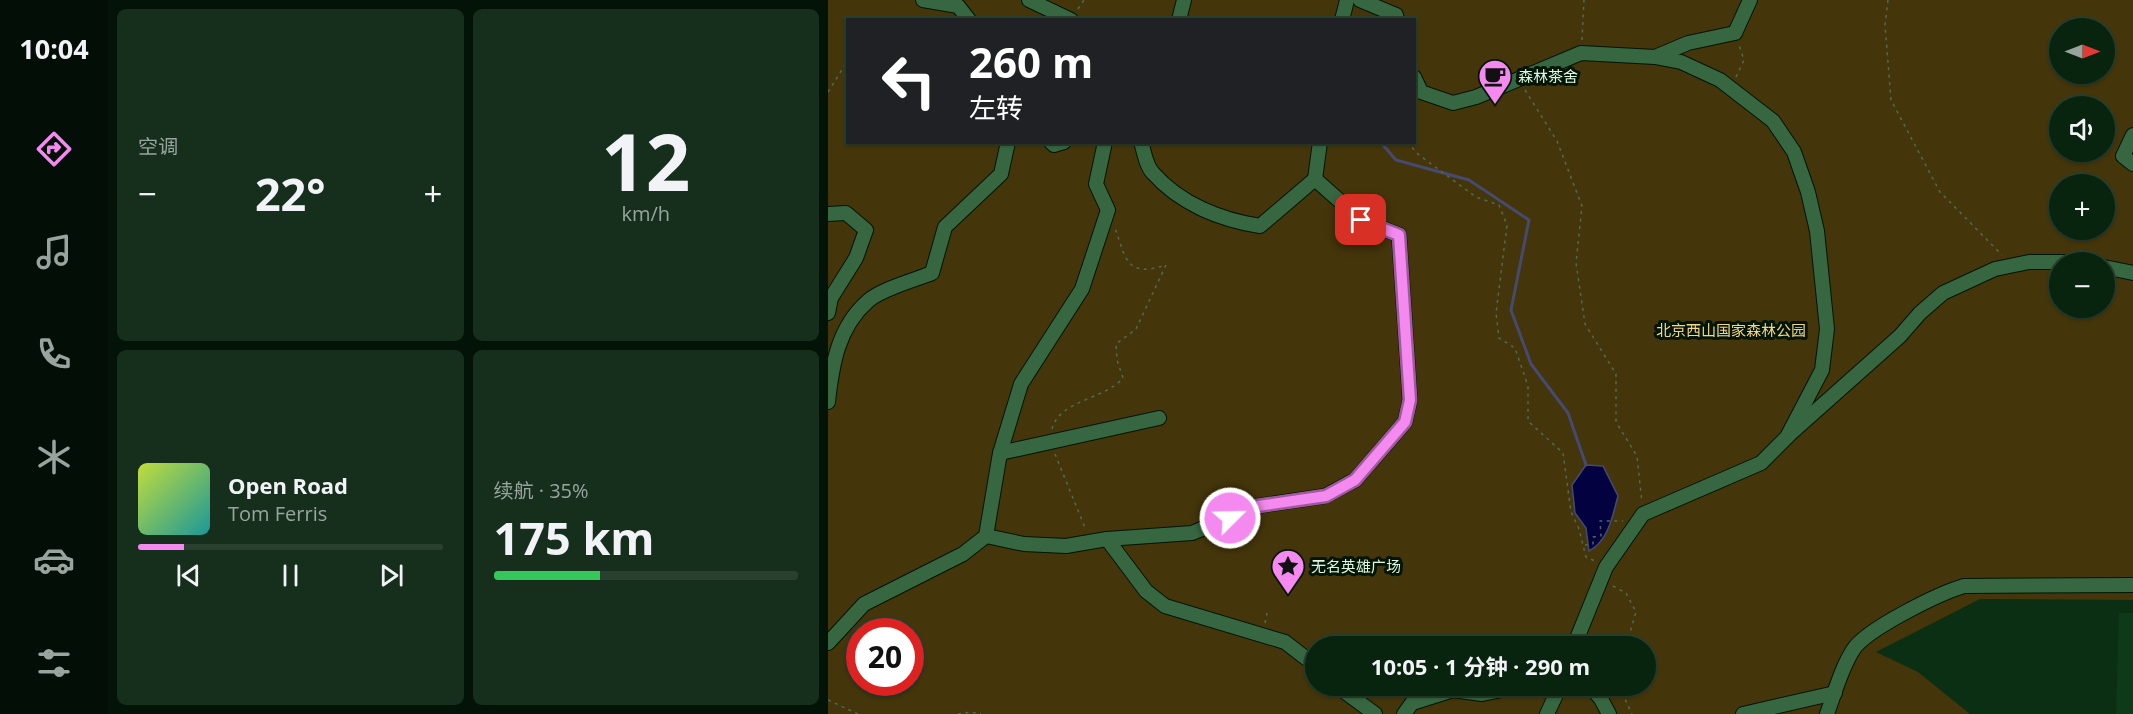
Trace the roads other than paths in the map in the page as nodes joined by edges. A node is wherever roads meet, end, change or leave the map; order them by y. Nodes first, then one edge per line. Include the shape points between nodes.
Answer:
1 (923, 0) edge
2 (1029, 0) edge
3 (1184, 0) edge
4 (1347, 0) edge
5 (1360, 0) edge
6 (1750, 0) edge
7 (967, 18) edge
8 (1067, 18) edge
9 (1180, 18) edge
10 (1342, 18) edge
11 (1397, 18) edge
12 (1655, 57) junction
13 (1416, 81) edge
14 (2133, 135) edge
15 (1008, 144) edge
16 (1105, 144) edge
17 (1142, 144) edge
18 (1320, 144) edge
19 (2133, 164) edge
20 (1315, 179) junction
21 (828, 214) edge
22 (2049, 262) edge
23 (2115, 269) edge
24 (2133, 273) edge
25 (828, 313) edge
26 (828, 339) edge
27 (832, 362) junction
28 (828, 402) edge
29 (1160, 418) dead end
30 (1787, 437) junction
31 (1000, 453) junction
32 (986, 536) junction
33 (1107, 539) junction
34 (2133, 585) edge
35 (1578, 636) edge
36 (828, 643) edge
37 (1305, 657) edge
38 (1835, 693) junction
39 (1351, 696) edge
40 (1434, 696) edge
41 (1555, 696) edge
42 (1598, 696) edge
43 (1375, 714) edge
44 (1404, 714) edge
45 (1547, 714) edge
46 (1609, 714) edge
47 (1743, 714) edge
48 (1827, 714) edge

1 - 7 street via 958,6
2 - 8 street
3 - 9 street
4 - 10 street
5 - 11 street
6 - 12 street via 1735,33 1688,43
12 - 13 street via 1581,53 1453,103 1421,92
12 - 30 street via 1681,62 1720,80 1773,121 1794,152 1808,192 1817,231 1827,329 1822,370
14 - 19 street via 2123,156
15 - 27 street via 1000,174 945,227 932,273 869,300 845,329
16 - 31 street via 1096,184 1108,210 1082,289 1021,384
17 - 20 street via 1151,172 1183,198 1242,223 1260,226
18 - 20 street
20 - 33 street via 1361,220 1399,235 1410,400 1405,422 1355,480 1326,496 1258,506 1192,533
21 - 25 street via 846,213 866,230 856,258 831,298
22 - 30 street via 1995,269 1942,293
23 - 24 street
26 - 27 street
27 - 28 street
29 - 31 street
30 - 35 street via 1761,463 1643,514 1604,573
31 - 32 street
32 - 33 street via 1024,544 1066,546
32 - 36 street via 953,559 864,604
33 - 37 street via 1146,591 1165,606 1285,642
34 - 38 street via 1964,586 1942,592 1854,647
38 - 47 street
38 - 48 street
39 - 43 street
40 - 44 street via 1412,703
41 - 45 street
42 - 46 street

